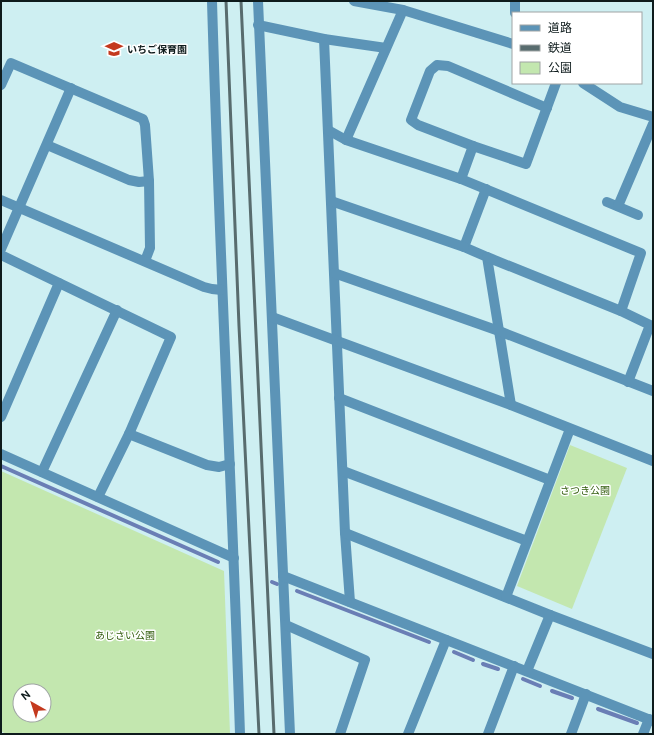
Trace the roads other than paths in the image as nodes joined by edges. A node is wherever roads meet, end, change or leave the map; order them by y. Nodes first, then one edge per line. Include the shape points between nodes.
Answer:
1 (212, 1) edge
2 (258, 1) edge
3 (354, 1) edge
4 (515, 1) edge
5 (403, 10) junction
6 (516, 12) edge
7 (258, 25) junction
8 (324, 39) junction
9 (512, 44) edge
10 (386, 48) junction
11 (556, 84) edge
12 (585, 84) edge
13 (1, 85) edge
14 (71, 88) junction
15 (547, 108) junction
16 (653, 117) edge
17 (653, 124) edge
18 (328, 130) junction
19 (346, 140) junction
20 (47, 145) junction
21 (473, 146) junction
22 (461, 180) junction
23 (149, 181) junction
24 (486, 189) junction
25 (1, 200) edge
26 (331, 201) junction
27 (607, 202) dead end
28 (618, 206) junction
29 (19, 208) junction
30 (638, 215) dead end
31 (464, 247) junction
32 (1, 248) edge
33 (1, 255) edge
34 (487, 257) junction
35 (146, 261) junction
36 (334, 273) junction
37 (59, 283) junction
38 (222, 290) junction
39 (117, 310) junction
40 (621, 311) junction
41 (272, 317) junction
42 (499, 331) junction
43 (337, 341) junction
44 (628, 382) junction
45 (653, 390) edge
46 (340, 398) junction
47 (511, 405) junction
48 (1, 418) edge
49 (570, 429) junction
50 (129, 434) junction
51 (1, 454) edge
52 (653, 461) edge
53 (230, 464) junction
54 (342, 471) junction
55 (42, 472) junction
56 (550, 480) junction
57 (98, 496) junction
58 (345, 532) junction
59 (527, 542) junction
60 (234, 558) junction
61 (283, 576) junction
62 (506, 597) junction
63 (350, 602) junction
64 (550, 615) junction
65 (286, 625) junction
66 (446, 640) junction
67 (653, 654) edge
68 (514, 666) junction
69 (527, 671) junction
70 (586, 694) junction
71 (651, 720) edge
72 (292, 733) edge
73 (240, 734) edge
74 (340, 734) edge
75 (408, 734) edge
76 (488, 734) edge
77 (571, 734) edge
78 (642, 734) edge

1 - 38 street
2 - 7 street
3 - 5 street
4 - 6 street
5 - 9 street
5 - 10 street
7 - 8 street
7 - 41 street
8 - 10 street
8 - 18 street
10 - 19 street
11 - 15 street
12 - 16 street via 620,107
13 - 14 street via 11,63
14 - 20 street
14 - 23 street via 143,119
15 - 21 street via 526,164
15 - 21 street via 448,66 437,64 430,71 412,120 418,125
17 - 28 street
18 - 19 street
18 - 26 street
19 - 22 street
20 - 23 street via 129,180
20 - 29 street
21 - 22 street
22 - 24 street
23 - 35 street via 150,248
24 - 31 street
24 - 40 street via 641,253
25 - 29 street
26 - 31 street
26 - 36 street
27 - 28 street
28 - 30 street
29 - 32 street
29 - 35 street
31 - 34 street
33 - 37 street
34 - 40 street
34 - 42 street
35 - 38 street via 204,287
36 - 42 street
36 - 43 street
37 - 39 street
37 - 48 street
38 - 53 street
39 - 50 street via 171,337
39 - 55 street
40 - 44 street via 650,325
41 - 43 street
41 - 61 street
42 - 44 street
42 - 47 street
43 - 46 street
43 - 47 street
44 - 45 street
46 - 54 street
46 - 56 street
47 - 49 street
49 - 52 street
49 - 56 street
50 - 53 street via 207,465 218,467
50 - 57 street
51 - 55 street
53 - 60 street
54 - 58 street
54 - 59 street
55 - 57 street
56 - 59 street
57 - 60 street
58 - 62 street
58 - 63 street
59 - 62 street
60 - 73 street
61 - 63 street
61 - 65 street
62 - 64 street
63 - 66 street
64 - 67 street
64 - 69 street
65 - 72 street
65 - 74 street via 365,660
66 - 68 street
66 - 75 street
68 - 69 street
68 - 76 street
69 - 70 street
70 - 71 street
70 - 77 street
71 - 78 street

